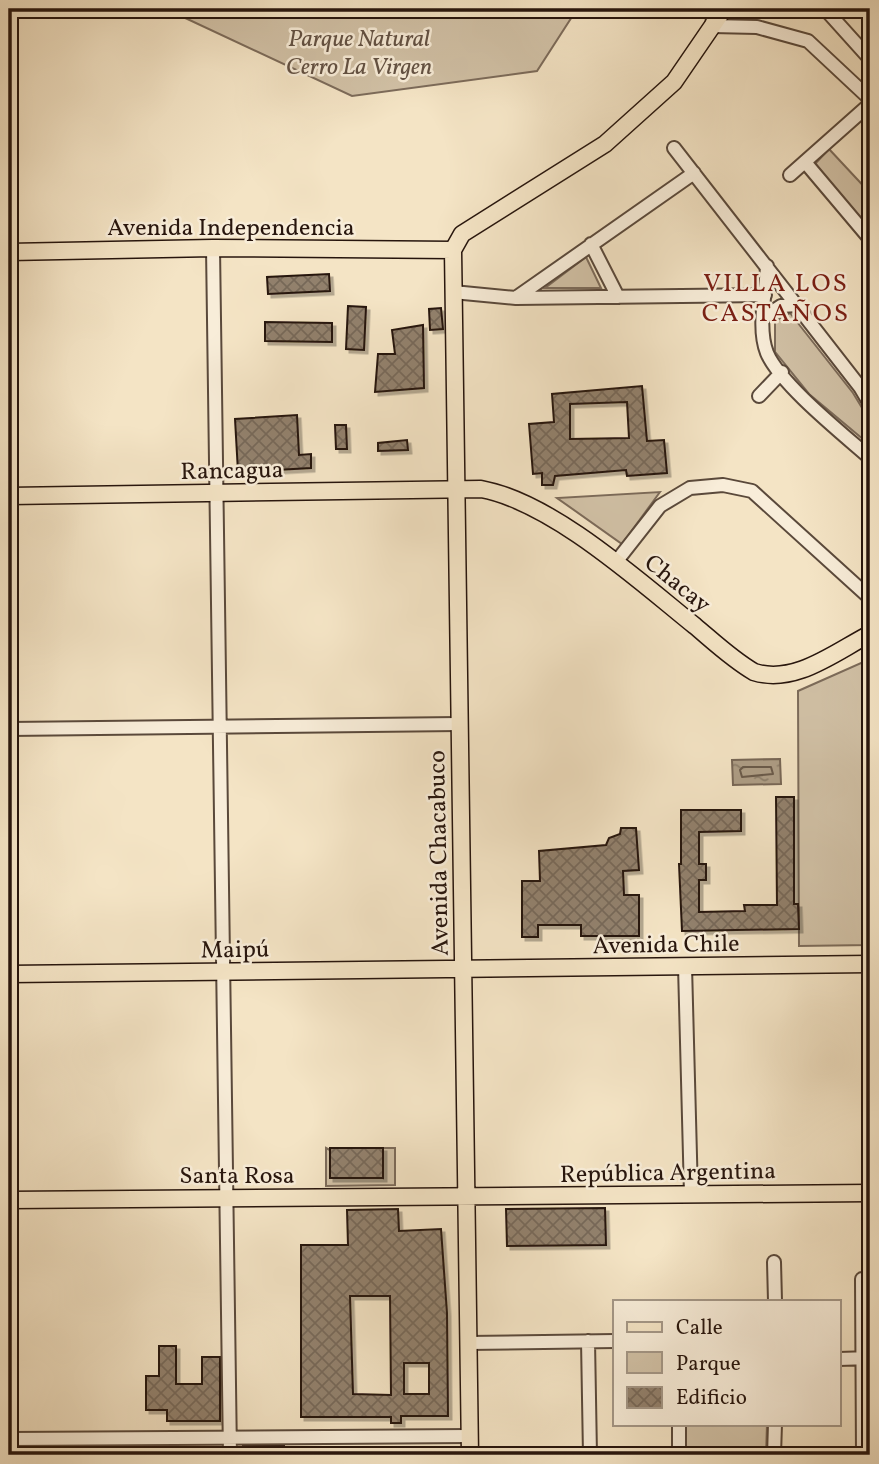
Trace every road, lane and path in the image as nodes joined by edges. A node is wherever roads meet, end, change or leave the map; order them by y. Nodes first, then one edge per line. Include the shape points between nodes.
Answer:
1 (713, 9) edge
2 (724, 9) edge
3 (825, 9) edge
4 (712, 26) junction
5 (870, 59) edge
6 (870, 102) edge
7 (674, 148) dead end
8 (806, 162) junction
9 (694, 173) junction
10 (790, 175) dead end
11 (866, 224) edge
12 (870, 239) edge
13 (592, 244) junction
14 (213, 248) junction
15 (453, 250) junction
16 (9, 253) edge
17 (767, 266) junction
18 (453, 292) junction
19 (765, 295) junction
20 (618, 297) junction
21 (516, 298) junction
22 (797, 305) junction
23 (764, 317) junction
24 (782, 372) junction
25 (759, 396) dead end
26 (870, 404) edge
27 (870, 458) edge
28 (456, 488) junction
29 (216, 492) junction
30 (9, 496) edge
31 (616, 562) junction
32 (870, 598) edge
33 (870, 634) edge
34 (459, 724) junction
35 (220, 727) junction
36 (9, 729) edge
37 (870, 964) edge
38 (685, 966) junction
39 (463, 969) junction
40 (223, 971) junction
41 (9, 974) edge
42 (870, 1193) edge
43 (691, 1194) junction
44 (466, 1196) junction
45 (227, 1198) junction
46 (9, 1200) edge
47 (774, 1262) dead end
48 (862, 1279) dead end
49 (775, 1300) edge
50 (588, 1341) junction
51 (613, 1341) edge
52 (468, 1343) junction
53 (867, 1358) edge
54 (840, 1359) edge
55 (679, 1426) edge
56 (775, 1426) edge
57 (469, 1436) junction
58 (230, 1438) junction
59 (9, 1439) edge
60 (866, 1447) edge
61 (230, 1455) edge
62 (470, 1455) edge
63 (590, 1455) edge
64 (679, 1455) edge
65 (774, 1455) edge

1 - 4 street
2 - 4 main road
3 - 5 street
4 - 6 street via 757,27 808,41
4 - 15 main road via 674,82 605,144 462,234
6 - 8 street
7 - 9 street
8 - 10 street
8 - 11 street
9 - 13 street
9 - 17 street
11 - 12 street
13 - 20 street
13 - 21 street
14 - 15 main road, Avenida Independencia
14 - 16 main road, Avenida Independencia
14 - 29 street
15 - 18 main road, Avenida Chacabuco
17 - 19 street
17 - 22 street
18 - 21 street
18 - 28 main road, Avenida Chacabuco
19 - 20 street
19 - 23 street
20 - 21 street
22 - 23 street via 781,306
22 - 26 street
23 - 24 street via 768,354
24 - 25 street
24 - 27 street via 802,397
28 - 29 main road, Rancagua
28 - 31 main road, Chacay via 481,489 519,500
28 - 34 main road, Avenida Chacabuco
29 - 30 main road, Rancagua
29 - 35 street
31 - 32 street via 660,506 690,488 723,485 752,491
31 - 33 main road, Chacay via 740,663 762,674 793,674
34 - 35 street
34 - 39 main road, Avenida Chacabuco
35 - 36 street
35 - 40 street
37 - 38 main road, Avenida Chile
38 - 39 main road, Avenida Chile
38 - 43 street
39 - 40 main road, Maipú
39 - 44 main road, Avenida Chacabuco
40 - 41 main road, Maipú
40 - 45 street
42 - 43 main road, República Argentina
43 - 44 main road, República Argentina
44 - 45 main road, Santa Rosa
44 - 52 main road, Avenida Chacabuco
45 - 46 main road, Santa Rosa
45 - 58 street
47 - 49 street
48 - 53 street
50 - 51 street
50 - 52 street
50 - 63 street
52 - 57 main road, Avenida Chacabuco
53 - 54 street
53 - 60 street
55 - 64 street
56 - 65 street
57 - 58 street
57 - 62 main road, Avenida Chacabuco
58 - 59 street
58 - 61 street

